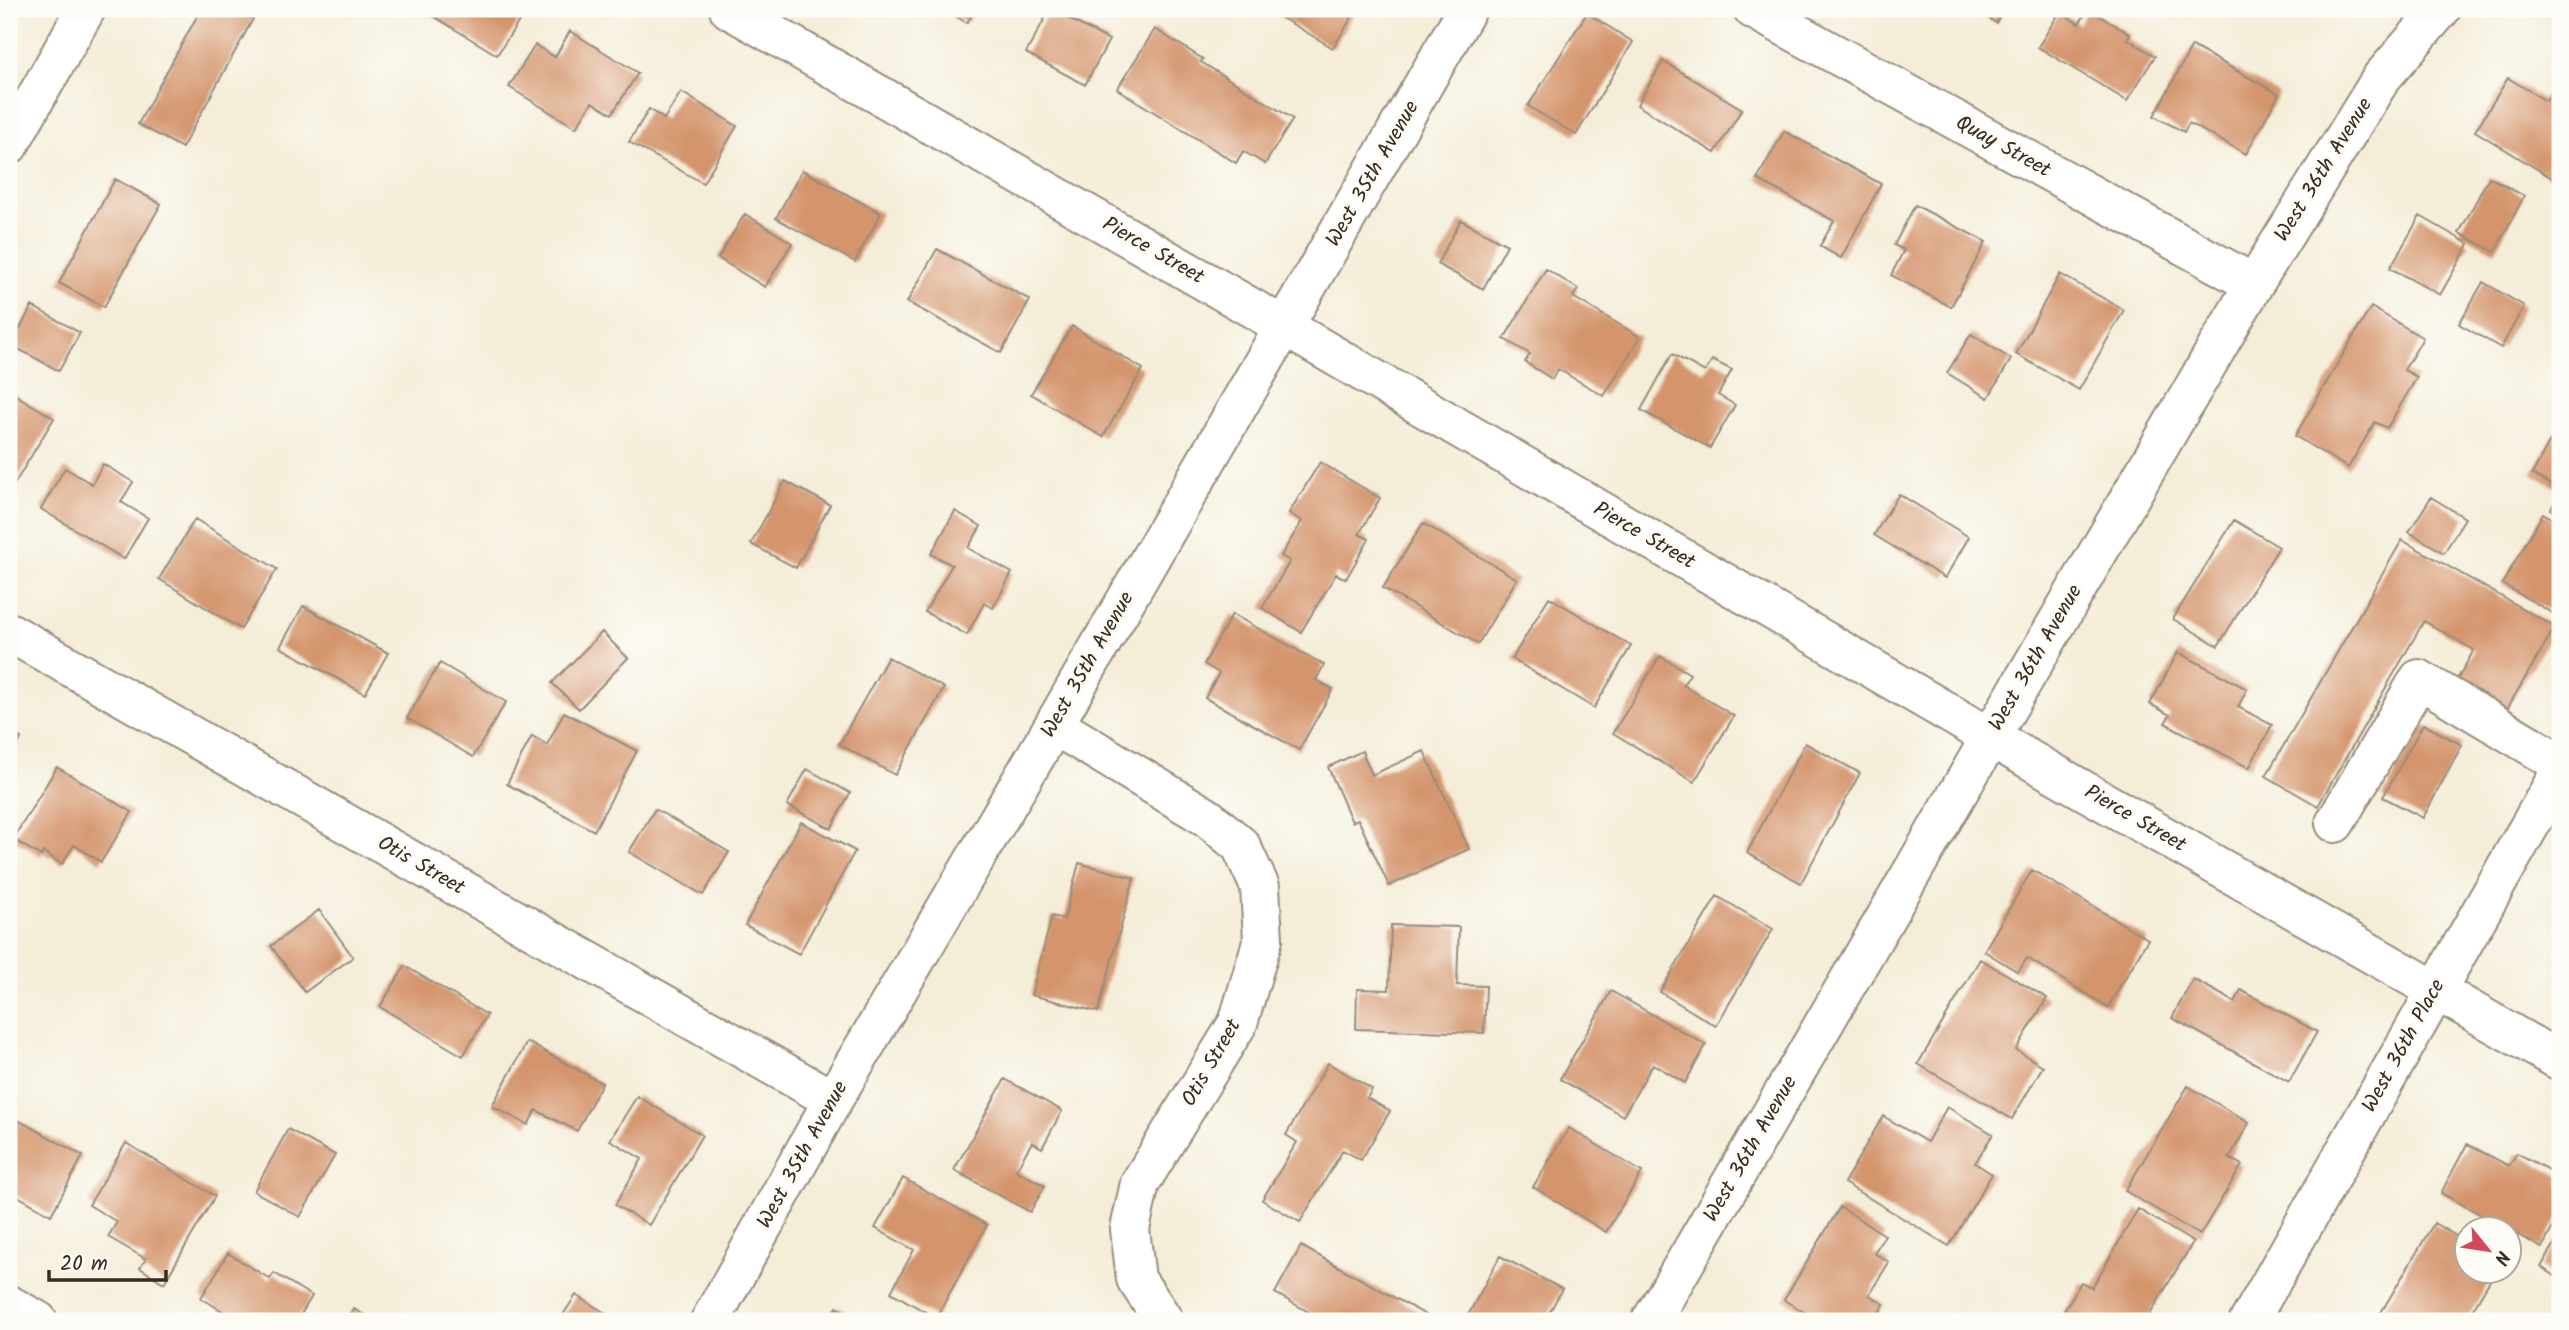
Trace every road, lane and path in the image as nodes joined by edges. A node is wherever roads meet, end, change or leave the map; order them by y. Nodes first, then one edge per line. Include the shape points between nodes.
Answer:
1 (86, 9) edge
2 (729, 9) edge
3 (1467, 9) edge
4 (1753, 9) edge
5 (2441, 9) edge
6 (9, 145) edge
7 (2254, 284) junction
8 (1285, 327) junction
9 (9, 632) edge
10 (1054, 725) junction
11 (1990, 737) junction
12 (2560, 763) edge
13 (2560, 772) edge
14 (2335, 823) dead end
15 (2436, 990) junction
16 (2560, 1060) edge
17 (833, 1100) junction
18 (9, 1305) edge
19 (38, 1321) edge
20 (710, 1321) edge
21 (1164, 1321) edge
22 (1651, 1321) edge
23 (2249, 1321) edge

1 - 6 street
2 - 8 street, Pierce Street
3 - 8 street, West 35th Avenue
4 - 7 street, Quay Street
5 - 7 street, West 36th Avenue via 2382,77
7 - 11 street, West 36th Avenue
8 - 10 street, West 35th Avenue
8 - 11 street, Pierce Street
9 - 17 street, Otis Street
10 - 17 street, West 35th Avenue
10 - 21 street, Otis Street via 1208,818 1241,846 1260,887 1263,939 1238,1023 1140,1183 1130,1229 1136,1279
11 - 15 street, Pierce Street
11 - 22 street, West 36th Avenue
12 - 14 street via 2419,679
13 - 15 street, West 36th Place
15 - 16 street, Pierce Street
15 - 23 street, West 36th Place
17 - 20 street, West 35th Avenue
18 - 19 street

